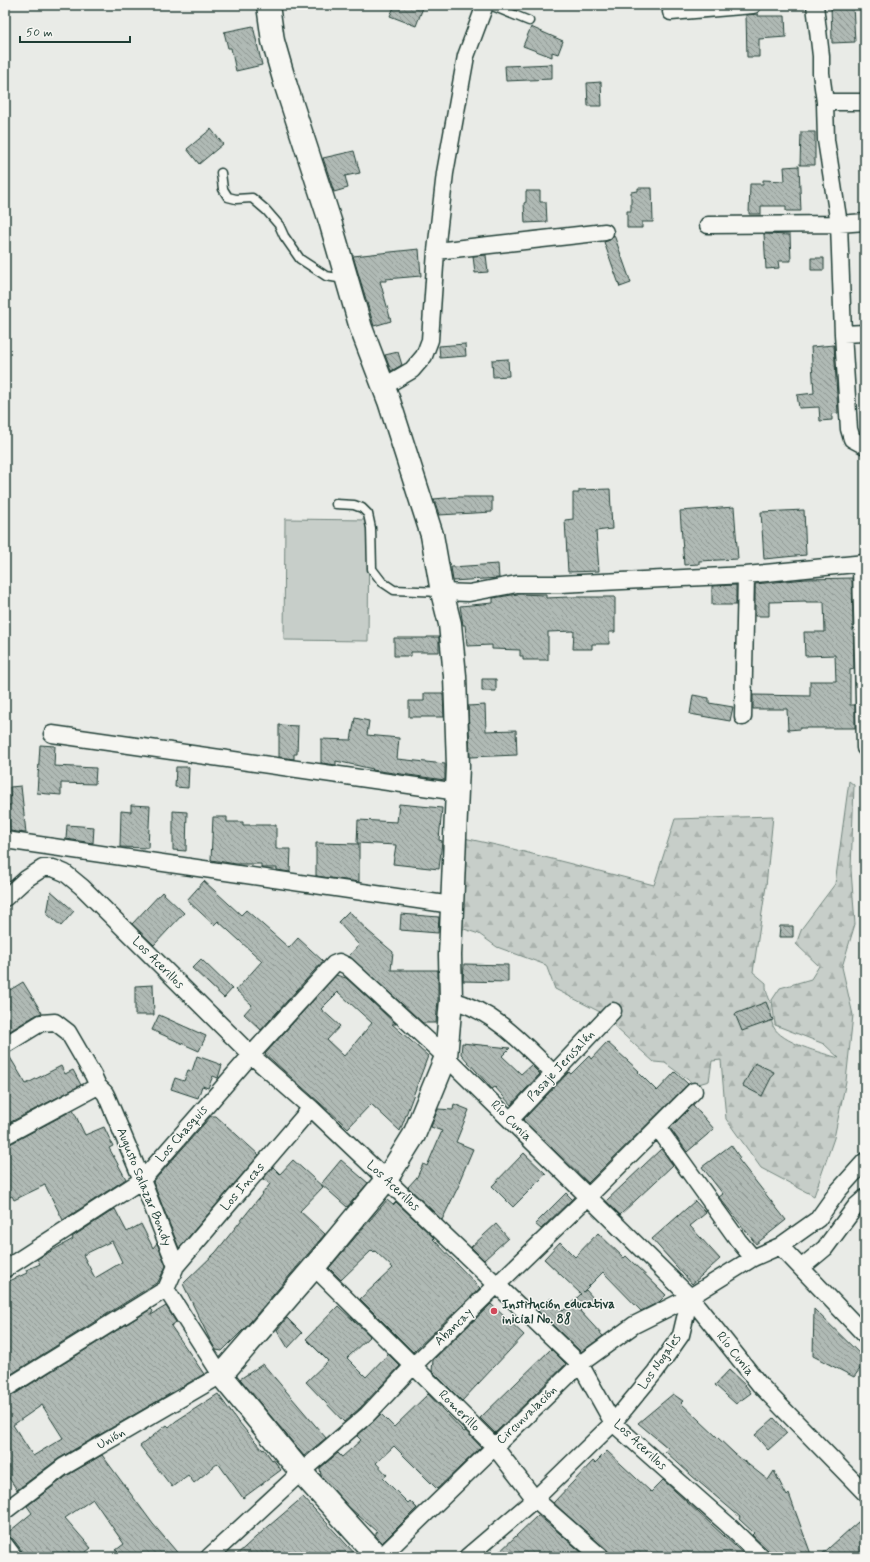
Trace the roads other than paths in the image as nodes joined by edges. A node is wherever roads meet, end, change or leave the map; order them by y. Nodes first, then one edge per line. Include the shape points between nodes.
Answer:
1 (268, 5) edge
2 (485, 5) edge
3 (490, 5) edge
4 (752, 5) edge
5 (815, 5) edge
6 (671, 12) dead end
7 (529, 21) dead end
8 (825, 102) junction
9 (865, 102) edge
10 (221, 173) dead end
11 (865, 222) edge
12 (839, 224) junction
13 (708, 225) dead end
14 (605, 232) dead end
15 (436, 251) junction
16 (347, 279) junction
17 (865, 333) edge
18 (843, 334) junction
19 (383, 387) junction
20 (865, 446) edge
21 (336, 504) dead end
22 (863, 564) edge
23 (746, 575) junction
24 (442, 592) junction
25 (743, 717) dead end
26 (52, 734) dead end
27 (865, 748) edge
28 (458, 792) junction
29 (5, 840) edge
30 (5, 898) edge
31 (452, 905) junction
32 (451, 1000) junction
33 (613, 1011) dead end
34 (5, 1045) edge
35 (251, 1055) junction
36 (446, 1057) junction
37 (554, 1074) junction
38 (98, 1086) junction
39 (694, 1091) dead end
40 (311, 1108) junction
41 (510, 1120) junction
42 (658, 1128) junction
43 (5, 1136) edge
44 (865, 1161) edge
45 (142, 1180) junction
46 (386, 1180) junction
47 (588, 1197) junction
48 (865, 1198) edge
49 (780, 1246) junction
50 (753, 1258) junction
51 (176, 1266) junction
52 (314, 1267) junction
53 (801, 1268) junction
54 (5, 1269) edge
55 (498, 1285) junction
56 (166, 1289) junction
57 (690, 1296) junction
58 (865, 1335) edge
59 (580, 1364) junction
60 (414, 1365) junction
61 (221, 1375) junction
62 (5, 1389) edge
63 (613, 1423) junction
64 (494, 1446) junction
65 (301, 1472) junction
66 (865, 1493) edge
67 (535, 1498) junction
68 (5, 1511) edge
69 (5, 1545) edge
70 (14, 1557) edge
71 (209, 1557) edge
72 (379, 1557) edge
73 (467, 1557) edge
74 (601, 1557) edge
75 (760, 1557) edge

1 - 16 street via 273,41
2 - 15 street via 466,56 444,173
3 - 7 lane
4 - 6 street
5 - 8 street
8 - 9 street
8 - 12 street via 826,140
10 - 16 lane via 223,188 228,197 252,198 266,210 279,225 300,259 326,276
11 - 12 street
12 - 13 street
12 - 18 street
14 - 15 street
15 - 19 street via 430,340 424,356 412,370
16 - 19 street via 361,328
17 - 18 street
18 - 20 street via 849,429 852,439
19 - 24 street via 432,535
21 - 24 lane via 354,504 368,514 372,568 382,582 394,590
22 - 23 street
22 - 27 street
23 - 24 street via 517,584 470,593
23 - 25 street
24 - 28 street via 450,624 455,676
26 - 28 street
28 - 31 street
29 - 31 street
30 - 35 street, Los Acerillos via 43,868 53,868 65,873
31 - 32 street
32 - 36 street
32 - 37 street via 462,1003 498,1023
33 - 37 street, Pasaje Jerusalén
34 - 38 street, Augusto Salazar Bondy via 41,1023 55,1022 68,1032
35 - 36 street, Río Cunia via 334,964 339,962 347,966
35 - 40 street, Los Acerillos
35 - 45 street, Los Chasquis
36 - 41 street, Río Cunia
36 - 46 street via 414,1135
37 - 41 street, Pasaje Jerusalén
38 - 43 street
38 - 45 street, Augusto Salazar Bondy via 107,1097
39 - 42 street, Abancay
40 - 46 street, Los Acerillos
40 - 51 street, Los Incas
41 - 47 street, Río Cunia
42 - 47 street, Abancay
42 - 50 street
44 - 49 street via 838,1191 818,1219
45 - 51 street, Augusto Salazar Bondy
45 - 54 street, Los Chasquis
46 - 52 street
46 - 55 street, Los Acerillos
47 - 55 street, Abancay
47 - 57 street, Río Cunia
48 - 53 street via 856,1206 825,1248
49 - 50 street
49 - 53 street
50 - 57 street
51 - 56 street
52 - 60 street, Romerillo
52 - 61 street
53 - 58 street
55 - 59 street, Los Acerillos
55 - 60 street, Abancay
56 - 61 street
56 - 62 street
57 - 59 street, Circunvalación via 634,1325
57 - 63 street, Los Nogales via 681,1335 655,1372
57 - 66 street, Río Cunia via 760,1385
59 - 63 street, Los Acerillos
59 - 64 street, Circunvalación
60 - 64 street, Romerillo
60 - 65 street, Abancay via 366,1415
61 - 65 street
61 - 68 street, Unión via 63,1467
63 - 67 street, Los Nogales
63 - 75 street, Los Acerillos via 727,1524
64 - 67 street, Romerillo
64 - 72 street, Circunvalación
65 - 71 street, Abancay
65 - 72 street
67 - 73 street, Los Nogales
67 - 74 street, Romerillo
69 - 70 street

